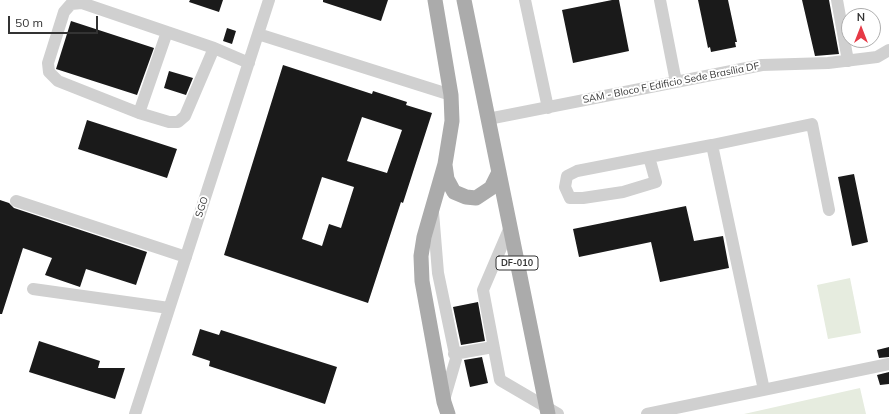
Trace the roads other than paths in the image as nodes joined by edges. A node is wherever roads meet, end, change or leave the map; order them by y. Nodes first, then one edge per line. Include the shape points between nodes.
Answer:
1 (269, 0) edge
2 (435, 0) edge
3 (464, 0) edge
4 (525, 0) edge
5 (660, 0) edge
6 (837, 0) edge
7 (167, 32) junction
8 (258, 34) junction
9 (214, 48) junction
10 (889, 50) edge
11 (848, 61) junction
12 (249, 62) junction
13 (676, 82) junction
14 (451, 95) junction
15 (548, 108) junction
16 (139, 112) junction
17 (488, 119) junction
18 (712, 145) junction
19 (649, 157) junction
20 (445, 164) junction
21 (499, 172) junction
22 (16, 201) dead end
23 (433, 210) junction
24 (829, 210) dead end
25 (510, 227) junction
26 (186, 257) junction
27 (33, 289) dead end
28 (169, 308) junction
29 (493, 347) junction
30 (454, 354) junction
31 (889, 364) edge
32 (764, 390) junction
33 (446, 408) edge
34 (550, 411) edge
35 (135, 414) edge
36 (647, 414) edge

1 - 8 lane, SGO
2 - 14 main road
3 - 17 main road, DF-010
4 - 15 lane
5 - 13 lane
6 - 11 lane
7 - 9 lane
7 - 16 lane
7 - 16 lane via 82,3 71,4 64,12 48,63 49,72 58,81
8 - 12 lane, SGO
8 - 14 lane
9 - 12 lane
9 - 16 lane via 185,116 178,122 168,122
10 - 11 lane, SAM - Bloco F Edificio Sede Brasília DF via 877,57
11 - 13 lane, SAM - Bloco F Edificio Sede Brasília DF via 762,65
12 - 26 lane, SGO
13 - 15 lane, SAM - Bloco F Edificio Sede Brasília DF
14 - 20 main road via 452,121
15 - 17 lane, SAM - Bloco F Edificio Sede Brasília DF
17 - 21 main road, DF-010
18 - 19 lane
18 - 24 lane via 812,124
18 - 32 lane
19 - 19 lane via 577,171 567,176 565,188 570,198 583,198 623,192 656,182
20 - 21 main road via 447,179 454,192 466,197 476,198 491,188
20 - 23 main road
21 - 25 main road, DF-010
22 - 26 lane
23 - 30 lane via 438,273
23 - 33 main road via 424,237 422,281
25 - 29 lane via 483,290
25 - 34 main road, DF-010
26 - 28 lane, SGO
27 - 28 lane
28 - 35 lane, SGO
29 - 30 lane
29 - 34 lane via 500,380
30 - 33 lane via 456,359
31 - 32 lane
32 - 36 lane

